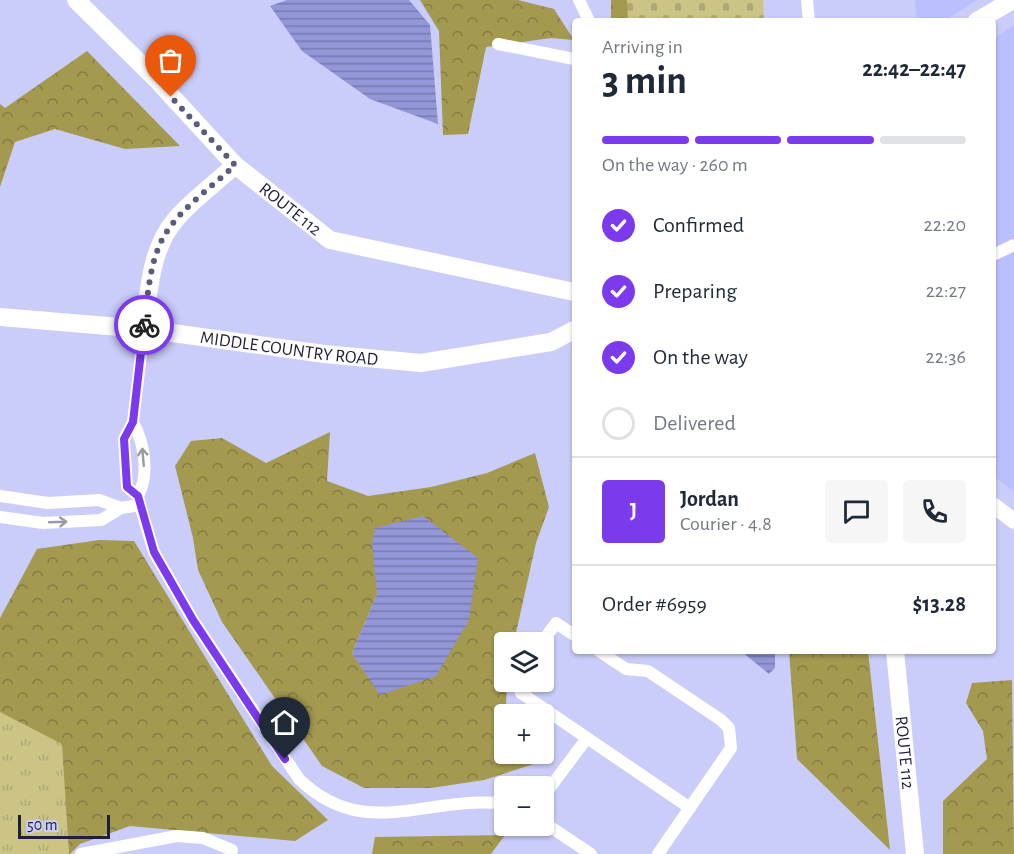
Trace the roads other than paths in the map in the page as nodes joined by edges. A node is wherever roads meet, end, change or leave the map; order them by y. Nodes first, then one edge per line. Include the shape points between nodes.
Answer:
1 (76, 0) edge
2 (579, 0) edge
3 (807, 0) edge
4 (1013, 0) edge
5 (588, 18) edge
6 (809, 18) edge
7 (982, 18) edge
8 (498, 44) dead end
9 (572, 59) edge
10 (235, 165) junction
11 (1014, 245) edge
12 (996, 254) edge
13 (572, 292) edge
14 (0, 317) edge
15 (144, 329) junction
16 (572, 331) edge
17 (133, 422) junction
18 (0, 496) edge
19 (139, 500) junction
20 (996, 507) edge
21 (121, 508) junction
22 (0, 517) edge
23 (1014, 521) edge
24 (549, 632) edge
25 (572, 634) edge
26 (604, 654) edge
27 (895, 654) edge
28 (521, 692) edge
29 (587, 738) junction
30 (554, 782) edge
31 (494, 804) edge
32 (690, 808) junction
33 (554, 829) edge
34 (232, 850) dead end
35 (81, 854) edge
36 (591, 854) edge
37 (658, 854) edge
38 (915, 854) edge

1 - 10 main road, ROUTE 112
2 - 5 street
3 - 6 street
4 - 7 main road
8 - 9 street
10 - 13 main road, ROUTE 112 via 330,240
10 - 15 main road via 177,218 163,238 151,276
11 - 12 street
14 - 15 main road, MIDDLE COUNTRY ROAD
15 - 16 main road, MIDDLE COUNTRY ROAD via 421,363 551,342
15 - 17 street
19 -> 17 street via 145,483 141,437
17 - 19 street via 124,439 127,487
18 - 21 street via 48,503 99,500
19 - 21 street
19 - 31 street via 154,552 193,620 299,778 312,791 343,809 366,814
20 - 23 main road
22 -> 21 street via 43,523 101,520
24 - 25 street via 556,622
26 - 32 street via 626,669 648,671 729,728 731,748
27 - 38 main road, ROUTE 112
28 - 29 street
29 - 30 street
29 - 32 street
32 - 37 street
33 - 36 street
34 - 35 street via 203,838 177,836

